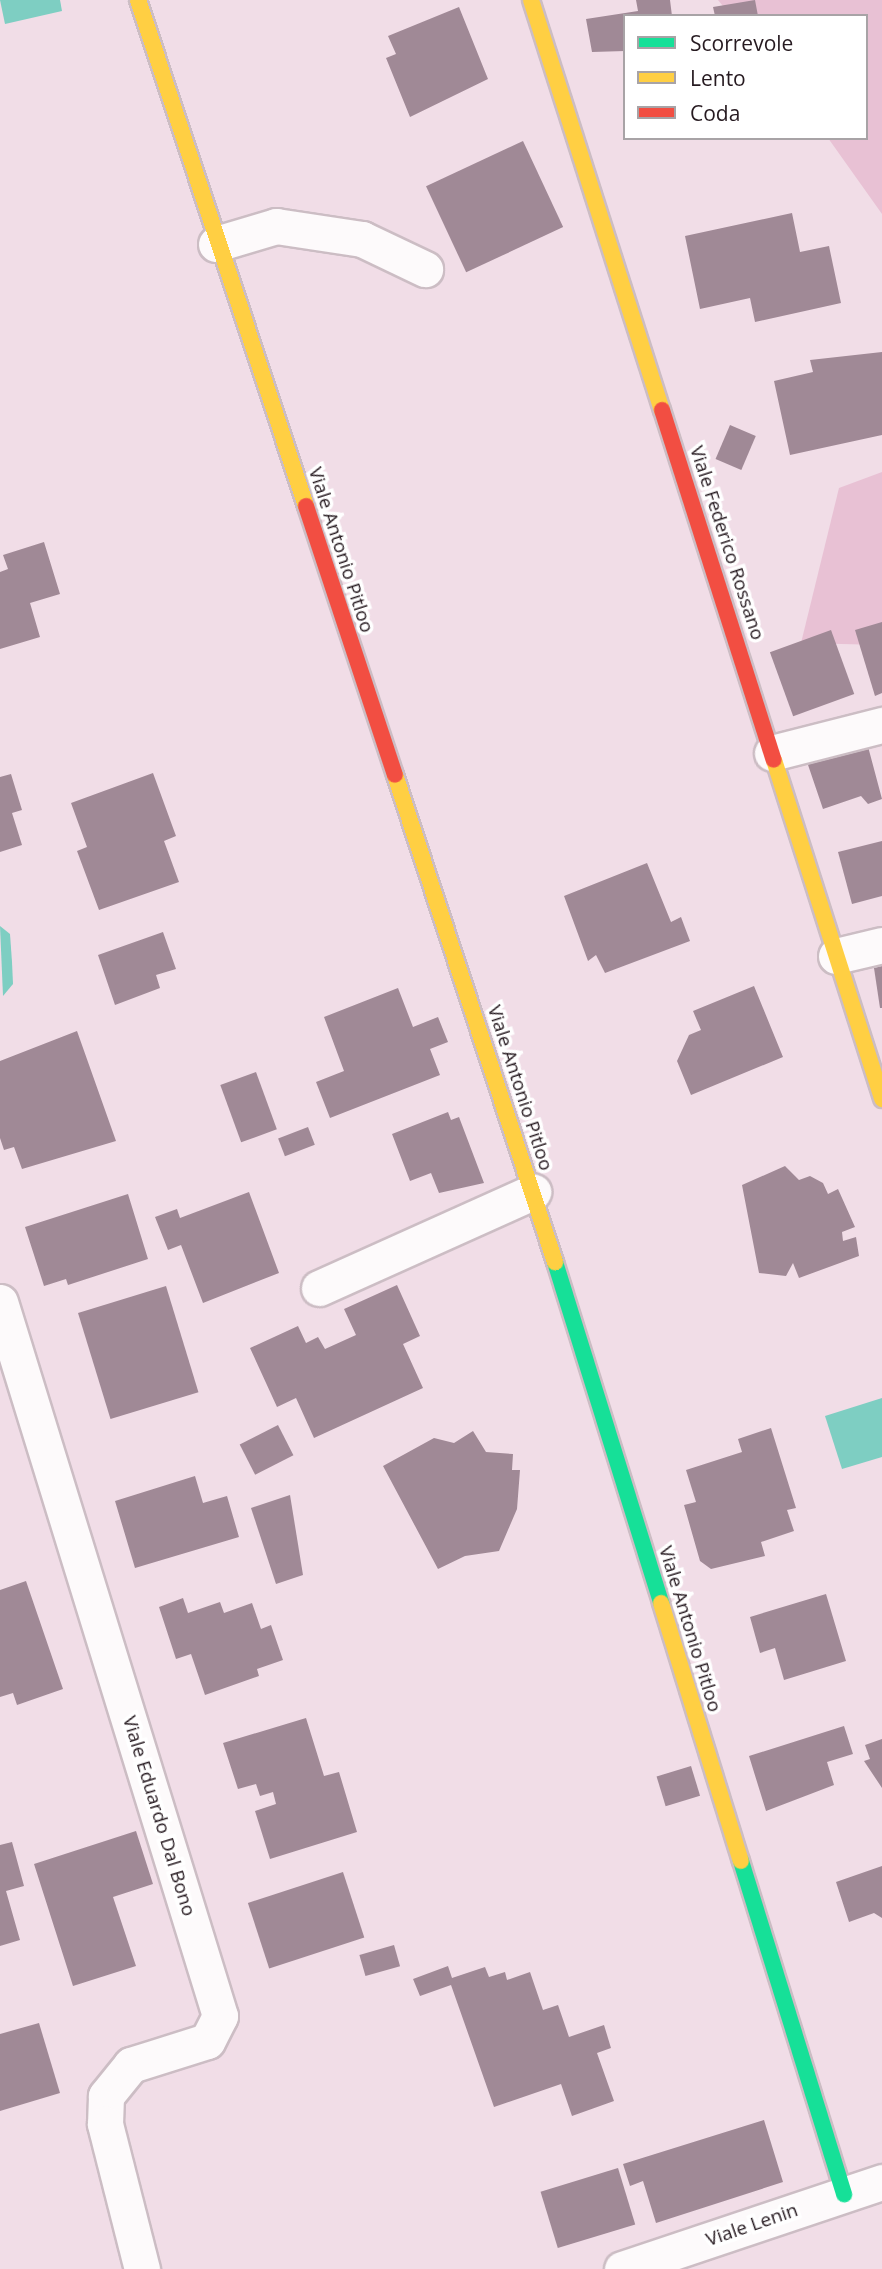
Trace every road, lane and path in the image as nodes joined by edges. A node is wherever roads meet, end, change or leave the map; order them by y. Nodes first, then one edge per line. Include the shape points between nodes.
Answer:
1 (138, 0) edge
2 (531, 0) edge
3 (216, 244) junction
4 (425, 269) dead end
5 (882, 725) edge
6 (772, 753) junction
7 (882, 945) edge
8 (836, 956) junction
9 (882, 1099) edge
10 (533, 1192) junction
11 (318, 1288) dead end
12 (0, 1302) edge
13 (882, 2182) edge
14 (844, 2194) junction
15 (142, 2269) edge
16 (622, 2269) edge

1 - 3 street, Viale Antonio Pitloo
2 - 6 street, Viale Federico Rossano
3 - 4 street via 276,226 362,239
3 - 10 street, Viale Antonio Pitloo
5 - 6 street
6 - 8 street, Viale Federico Rossano
7 - 8 street
8 - 9 street, Viale Federico Rossano
10 - 11 street
10 - 14 street, Viale Antonio Pitloo
12 - 15 street, Viale Eduardo Dal Bono via 220,2016 207,2042 131,2065 106,2096 105,2124
13 - 14 street, Viale Lenin
14 - 16 street, Viale Lenin

